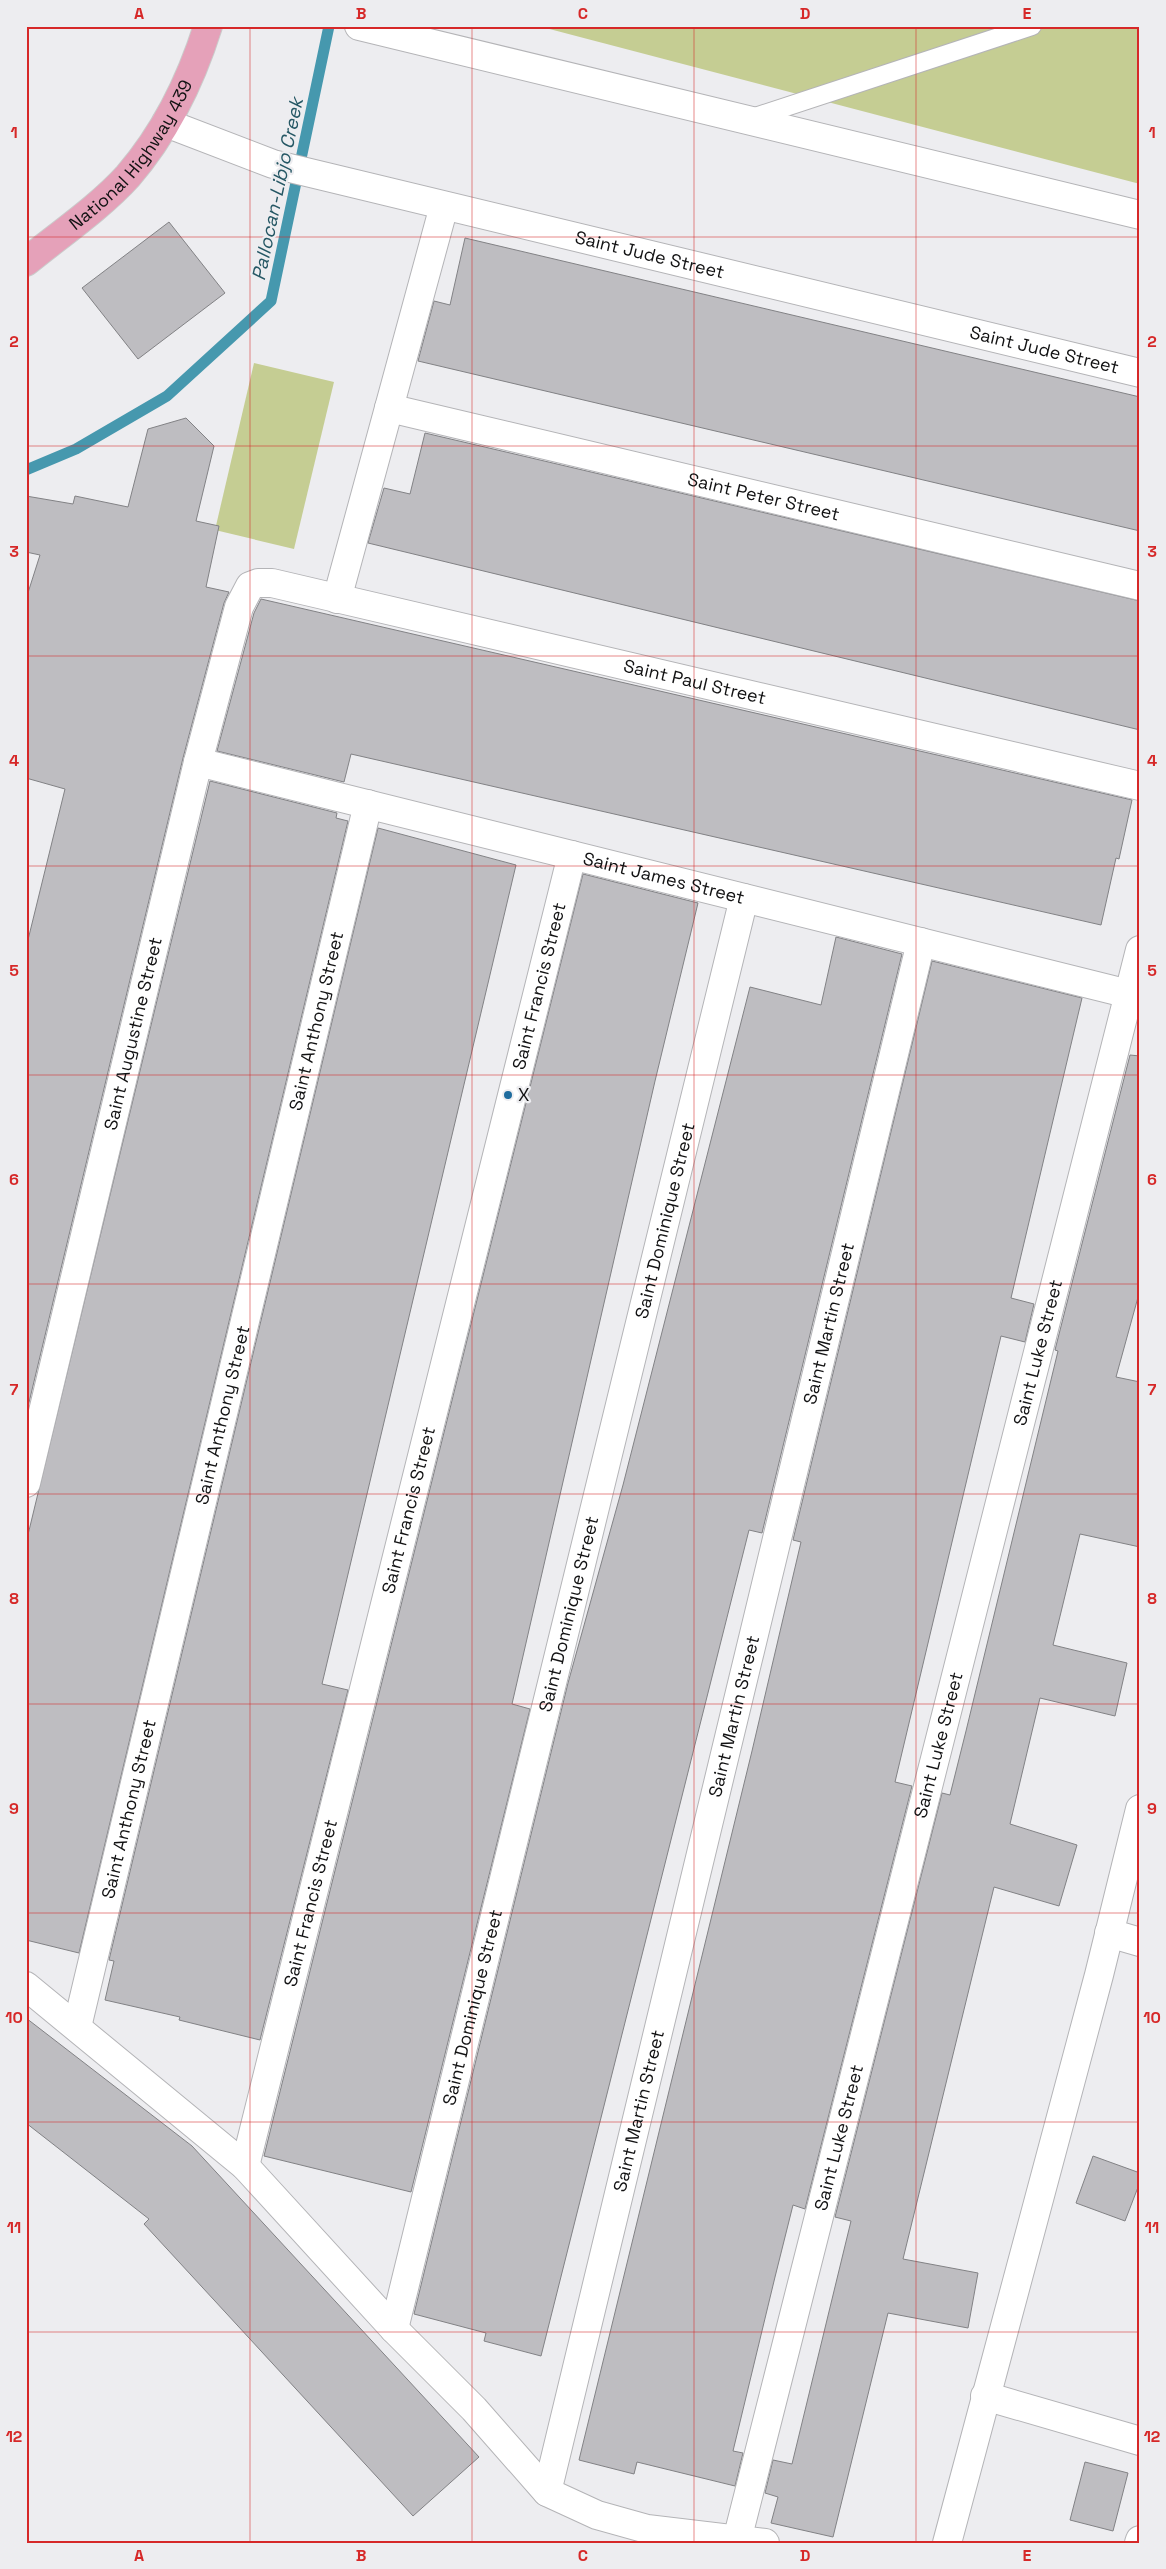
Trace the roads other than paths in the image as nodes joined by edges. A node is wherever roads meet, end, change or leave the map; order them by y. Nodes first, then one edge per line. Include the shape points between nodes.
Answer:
1 (208, 26) edge
2 (359, 26) edge
3 (1032, 26) edge
4 (747, 120) junction
5 (166, 123) junction
6 (444, 206) junction
7 (1140, 215) edge
8 (26, 262) edge
9 (1140, 373) edge
10 (389, 408) junction
11 (250, 586) joint
12 (1140, 586) edge
13 (337, 599) junction
14 (198, 762) junction
15 (1140, 786) edge
16 (368, 804) junction
17 (572, 855) junction
18 (744, 898) junction
19 (921, 942) junction
20 (1140, 950) edge
21 (1129, 994) junction
22 (26, 1483) edge
23 (1140, 1809) edge
24 (1109, 1933) junction
25 (1140, 1942) edge
26 (26, 1986) edge
27 (77, 2027) junction
28 (245, 2166) junction
29 (394, 2329) junction
30 (985, 2396) junction
31 (1140, 2442) edge
32 (547, 2492) junction
33 (737, 2540) junction
34 (765, 2543) edge
35 (946, 2543) edge

1 - 5 main road, National Highway 439 via 198,60
2 - 4 street
3 - 4 lane
4 - 7 street
5 - 6 street, Saint Jude Street via 273,164
5 - 8 main road, National Highway 439 via 127,176
6 - 9 street, Saint Jude Street
6 - 10 street
10 - 12 street, Saint Peter Street
10 - 13 street
11 - 13 street, Saint Paul Street via 272,583
11 - 14 street, Saint Augustine Street via 239,607
13 - 15 street, Saint Paul Street
14 - 16 street, Saint James Street
14 - 22 street, Saint Augustine Street
16 - 17 street, Saint James Street
16 - 27 street, Saint Anthony Street
17 - 18 street, Saint James Street
17 - 28 street, Saint Francis Street
18 - 19 street, Saint James Street
18 - 29 street, Saint Dominique Street
19 - 21 street, Saint James Street
19 - 32 street, Saint Martin Street
20 - 21 street, Saint Luke Street
21 - 33 street, Saint Luke Street
23 - 24 street
24 - 25 street
24 - 30 street
26 - 27 street
27 - 28 street
28 - 29 street
29 - 32 street via 474,2409
30 - 31 street
30 - 35 street
32 - 33 street via 597,2515 647,2529
33 - 34 street

